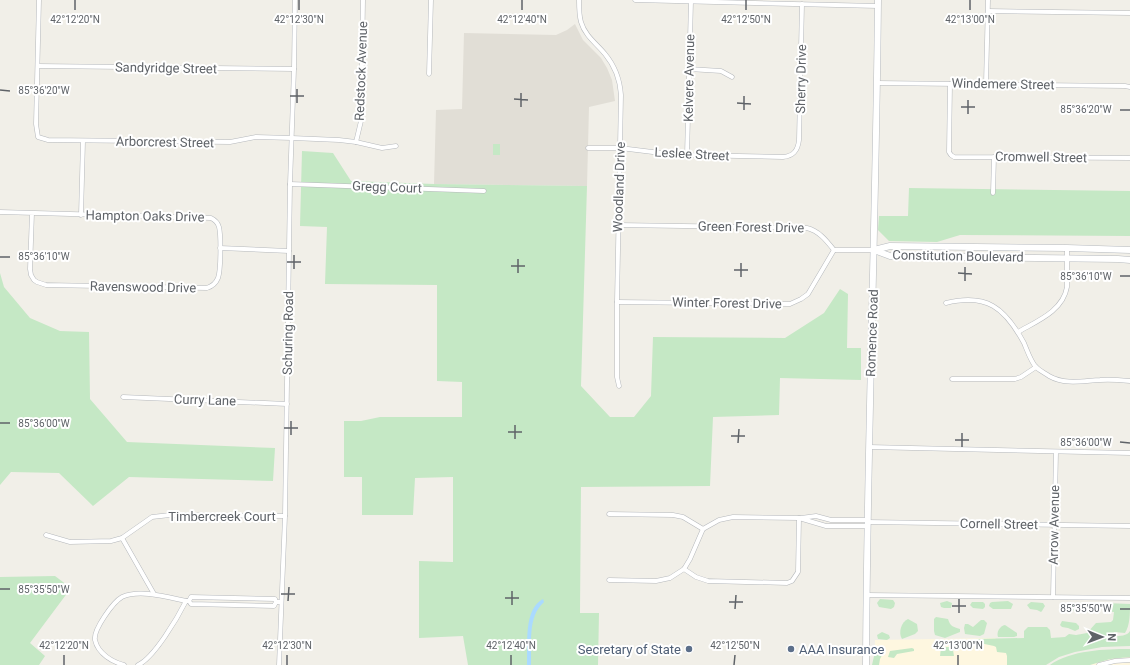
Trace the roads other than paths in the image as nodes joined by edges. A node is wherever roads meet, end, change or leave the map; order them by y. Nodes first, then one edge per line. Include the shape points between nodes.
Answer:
1 (39, 0) edge
2 (295, 0) edge
3 (363, 0) edge
4 (431, 0) edge
5 (579, 0) edge
6 (636, 0) edge
7 (988, 0) edge
8 (690, 1) junction
9 (878, 3) edge
10 (802, 4) junction
11 (988, 11) junction
12 (1130, 13) edge
13 (38, 66) junction
14 (294, 69) junction
15 (689, 69) junction
16 (430, 74) dead end
17 (732, 77) dead end
18 (877, 83) junction
19 (950, 84) junction
20 (986, 84) junction
21 (1130, 87) edge
22 (292, 138) junction
23 (83, 141) junction
24 (356, 142) junction
25 (396, 146) dead end
26 (588, 148) dead end
27 (620, 148) junction
28 (795, 152) joint
29 (687, 155) junction
30 (994, 157) junction
31 (1130, 158) edge
32 (290, 184) junction
33 (484, 191) dead end
34 (993, 193) dead end
35 (0, 212) edge
36 (32, 213) junction
37 (81, 215) junction
38 (618, 225) junction
39 (220, 248) junction
40 (1068, 248) junction
41 (834, 250) junction
42 (874, 250) junction
43 (1130, 250) edge
44 (289, 251) junction
45 (1067, 258) junction
46 (1130, 260) edge
47 (617, 302) junction
48 (946, 303) dead end
49 (1018, 332) junction
50 (1036, 367) junction
51 (952, 379) dead end
52 (1130, 381) edge
53 (619, 386) dead end
54 (123, 397) dead end
55 (287, 404) junction
56 (869, 448) junction
57 (1056, 452) junction
58 (1130, 453) edge
59 (609, 514) dead end
60 (285, 516) junction
61 (799, 518) junction
62 (867, 523) junction
63 (1054, 524) junction
64 (1130, 526) edge
65 (703, 530) junction
66 (46, 535) dead end
67 (122, 538) junction
68 (684, 569) junction
69 (609, 580) dead end
70 (154, 594) junction
71 (867, 595) junction
72 (1053, 597) junction
73 (1130, 598) edge
74 (187, 601) junction
75 (279, 602) junction
76 (1130, 660) edge
77 (124, 665) edge
78 (138, 665) edge
79 (278, 665) edge
80 (866, 665) edge
81 (1099, 665) edge

1 - 13 street
2 - 14 street, Schuring Road
3 - 24 street, Redstock Avenue via 361,121
4 - 16 street
5 - 27 street, Woodland Drive via 583,27 611,62 618,77 622,105
6 - 8 street
7 - 11 street
8 - 10 street
8 - 15 street, Kelvere Avenue
9 - 10 street
9 - 18 street, Romence Road
10 - 28 street, Sherry Drive via 799,140
11 - 12 street
11 - 20 street
13 - 14 street, Sandyridge Street
13 - 23 street, Arborcrest Street via 38,137 48,140
14 - 22 street, Schuring Road
15 - 17 street via 721,71
15 - 29 street, Kelvere Avenue
18 - 19 street, Windemere Street
18 - 42 street, Romence Road
19 - 20 street, Windemere Street
19 - 30 street, Cromwell Street via 949,152 954,157
20 - 21 street, Windemere Street
22 - 23 street, Arborcrest Street via 256,137 230,142
22 - 24 street, Arborcrest Street
22 - 32 street, Schuring Road
23 - 37 street
24 - 25 street, Arborcrest Street via 382,148
26 - 27 street, Leslee Street
27 - 29 street, Leslee Street
27 - 38 street, Woodland Drive
28 - 29 street, Leslee Street via 783,157
30 - 31 street, Cromwell Street
30 - 34 street
32 - 33 street, Gregg Court
32 - 44 street, Schuring Road
35 - 36 street, Hampton Oaks Drive
36 - 37 street, Hampton Oaks Drive
36 - 39 street, Ravenswood Drive via 31,275 34,280 46,285 207,288 214,285 218,278
37 - 39 street, Hampton Oaks Drive via 211,218 217,222
38 - 41 street, Green Forest Drive via 807,228 824,237
38 - 47 street, Woodland Drive
39 - 44 street
40 - 42 street, Constitution Boulevard via 890,246
40 - 43 street, Constitution Boulevard
40 - 45 street
41 - 42 street
41 - 47 street, Winter Forest Drive via 808,294 790,304
42 - 45 street, Constitution Boulevard via 890,256
42 - 56 street, Romence Road
44 - 55 street, Schuring Road
45 - 46 street, Constitution Boulevard
45 - 49 street via 1067,287 1062,302 1053,311
47 - 53 street, Woodland Drive
48 - 49 street via 970,299 983,301 1000,310
49 - 50 street
50 - 51 street via 1015,379
50 - 52 street via 1064,382 1116,379
54 - 55 street, Curry Lane
55 - 60 street, Schuring Road
56 - 57 street
56 - 62 street, Romence Road
57 - 58 street
57 - 63 street, Arrow Avenue
59 - 65 street via 673,515 683,517
60 - 67 street, Timbercreek Court via 159,516 152,517
60 - 75 street, Schuring Road
61 - 62 street via 816,516
61 - 62 street via 826,526
61 - 65 street via 733,517 720,520
61 - 68 street via 798,572 787,583 708,581
62 - 63 street, Cornell Street
62 - 71 street, Romence Road
63 - 64 street, Cornell Street
63 - 72 street, Arrow Avenue
65 - 68 street
66 - 67 street, Timbercreek Court via 70,542 105,542
67 - 70 street
68 - 69 street via 670,578 656,581
70 - 74 street
70 - 77 street via 132,594 116,601 95,636 102,652
71 - 72 street
71 - 80 street, Romence Road
72 - 73 street
74 - 75 street via 191,604 274,606
74 - 75 street via 191,597 275,599
74 - 78 street via 155,650
75 - 79 street, Schuring Road
76 - 81 street

